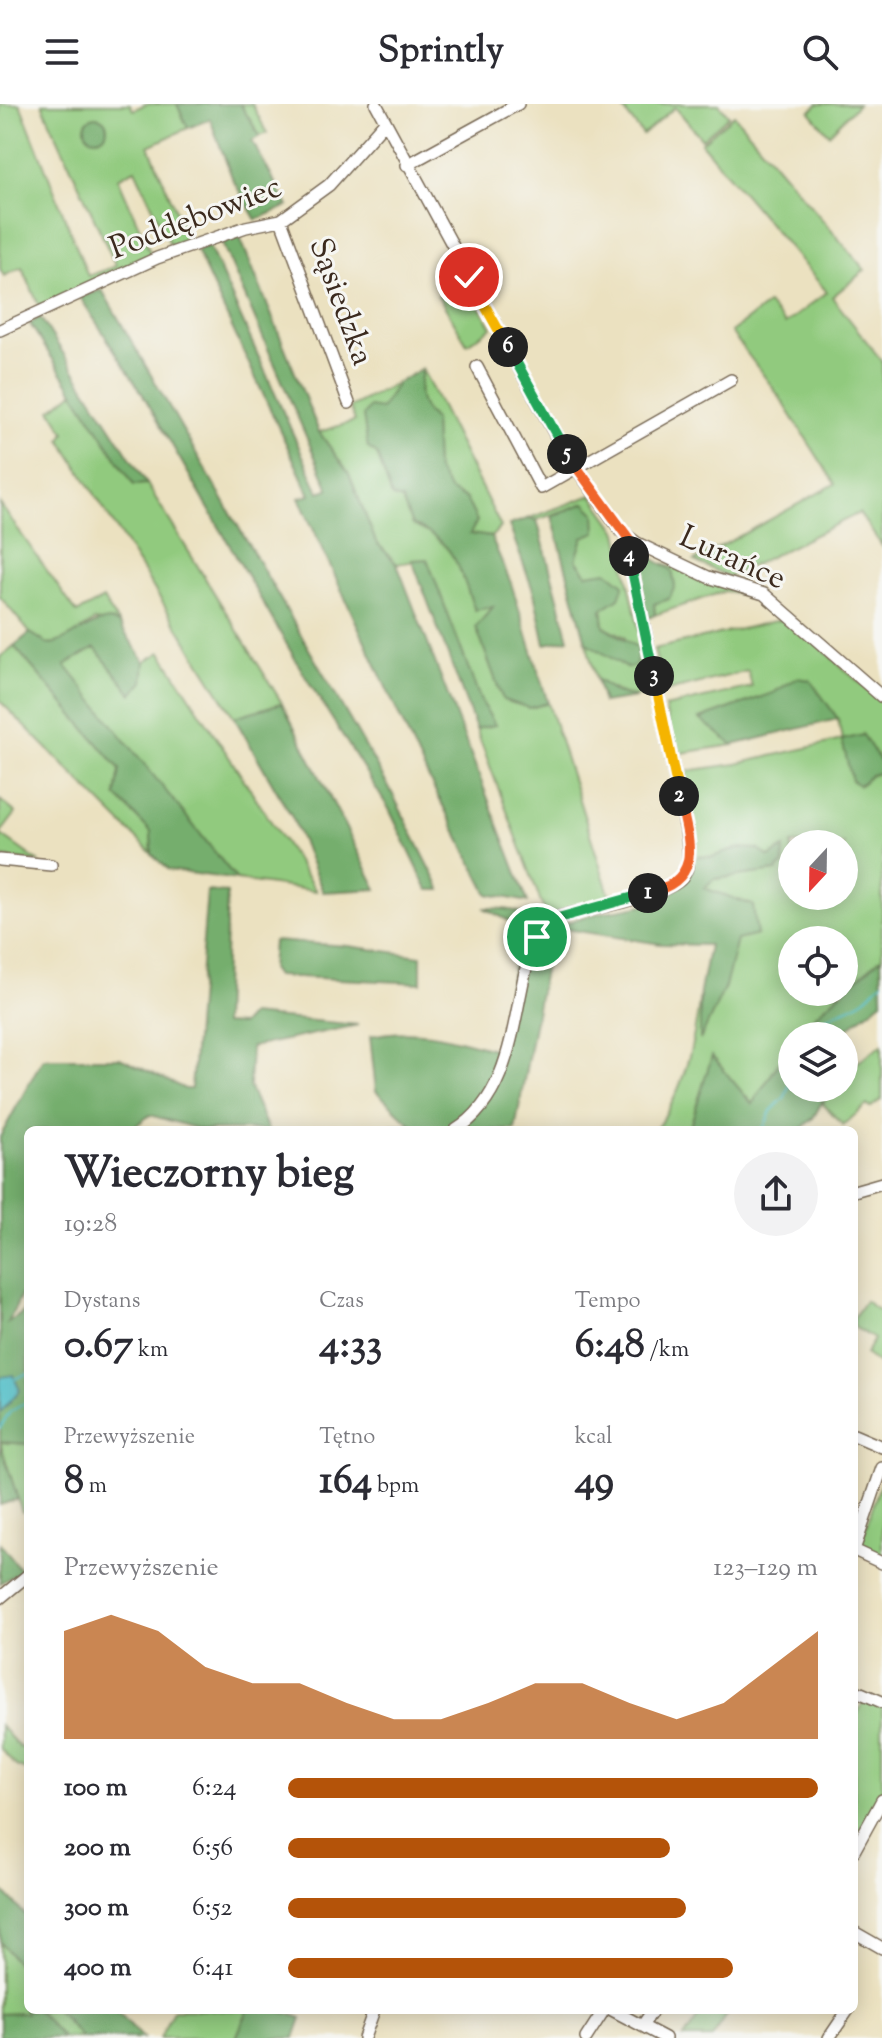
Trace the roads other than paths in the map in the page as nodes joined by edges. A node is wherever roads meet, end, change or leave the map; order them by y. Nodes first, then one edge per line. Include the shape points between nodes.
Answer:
1 (376, 104) edge
2 (518, 104) edge
3 (385, 122) junction
4 (407, 165) junction
5 (281, 220) junction
6 (0, 330) edge
7 (477, 367) dead end
8 (731, 380) dead end
9 (349, 403) dead end
10 (575, 468) junction
11 (629, 539) junction
12 (882, 697) edge
13 (0, 860) edge
14 (51, 865) dead end
15 (461, 1126) edge
16 (882, 1183) edge
17 (858, 1190) edge
18 (858, 1437) edge
19 (882, 1447) edge
20 (882, 1468) edge
21 (858, 1538) edge
22 (858, 1552) edge
23 (882, 1563) edge
24 (24, 1578) edge
25 (0, 1598) edge
26 (858, 1692) edge
27 (882, 1702) edge
28 (882, 1800) edge
29 (858, 1844) edge
30 (858, 1934) edge
31 (882, 1948) edge
32 (373, 2014) edge
33 (601, 2014) edge
34 (620, 2014) edge
35 (650, 2014) edge
36 (845, 2014) edge
37 (642, 2026) junction
38 (364, 2038) edge
39 (586, 2038) edge
40 (665, 2038) edge
41 (829, 2038) edge

1 - 3 street
2 - 4 street
3 - 4 street
3 - 5 street, Poddębowiec via 329,185
4 - 10 street
5 - 6 street, Poddębowiec via 157,258
5 - 9 street, Sąsiedzka
7 - 10 street via 541,488
8 - 10 street
10 - 11 street
11 - 12 street, Lurańce via 708,577 764,594
11 - 15 street via 686,830 688,864 682,878 667,889 551,920 531,950 495,1085 482,1107
13 - 14 street
16 - 17 street
18 - 19 street
20 - 21 street
22 - 23 street
24 - 25 street
26 - 27 street
28 - 29 street
30 - 31 street
32 - 38 street
33 - 39 street
34 - 37 street
35 - 37 street
36 - 41 street
37 - 40 street

